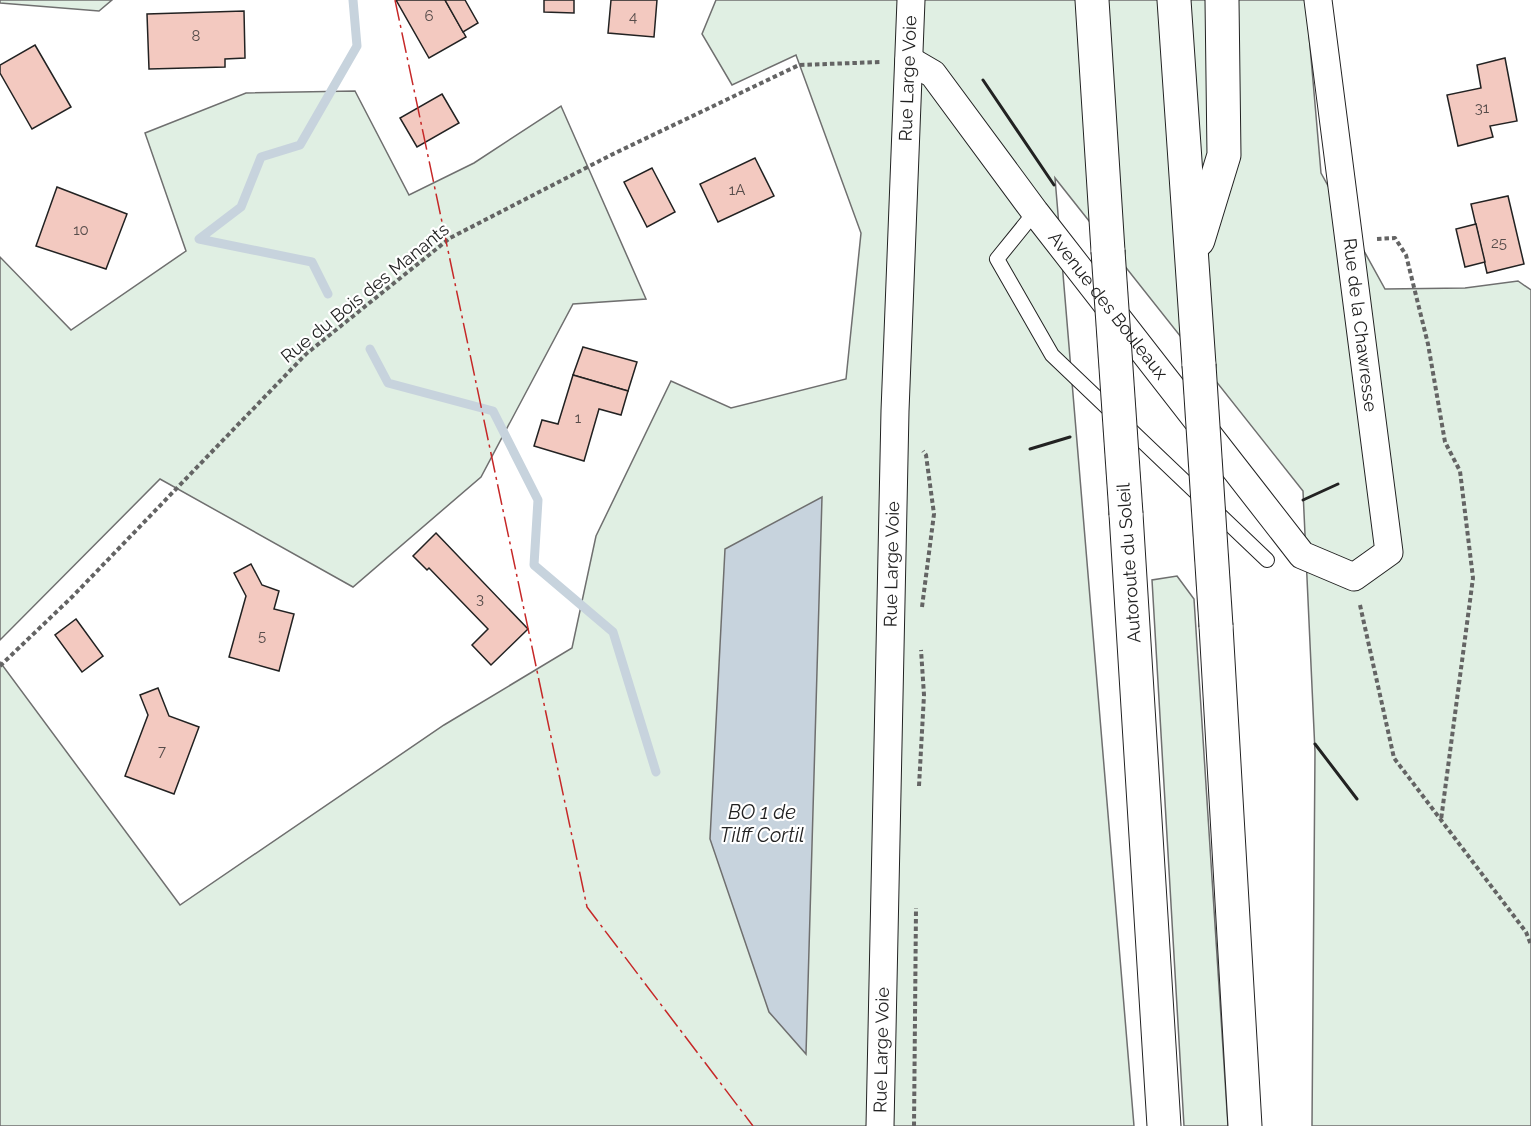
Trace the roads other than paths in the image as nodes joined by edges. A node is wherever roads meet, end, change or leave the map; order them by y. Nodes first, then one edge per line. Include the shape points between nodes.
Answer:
1 (911, 0) edge
2 (1092, 0) edge
3 (1174, 0) edge
4 (1222, 0) edge
5 (1318, 0) edge
6 (909, 60) junction
7 (1035, 212) junction
8 (1192, 262) junction
9 (1267, 560) dead end
10 (1354, 577) joint
11 (880, 1126) edge
12 (1164, 1126) edge
13 (1245, 1126) edge

1 - 6 street, Rue Large Voie
2 - 12 highway, Autoroute du Soleil, bridge
3 - 8 highway
4 - 8 highway via 1224,155
5 - 10 street, Rue de la Chawresse via 1389,552
6 - 7 street, Avenue des Bouleaux via 933,74
6 - 11 street, Rue Large Voie via 895,411
7 - 9 lane via 997,259 1052,355
7 - 10 street, Avenue des Bouleaux via 1302,555
8 - 13 highway, bridge

